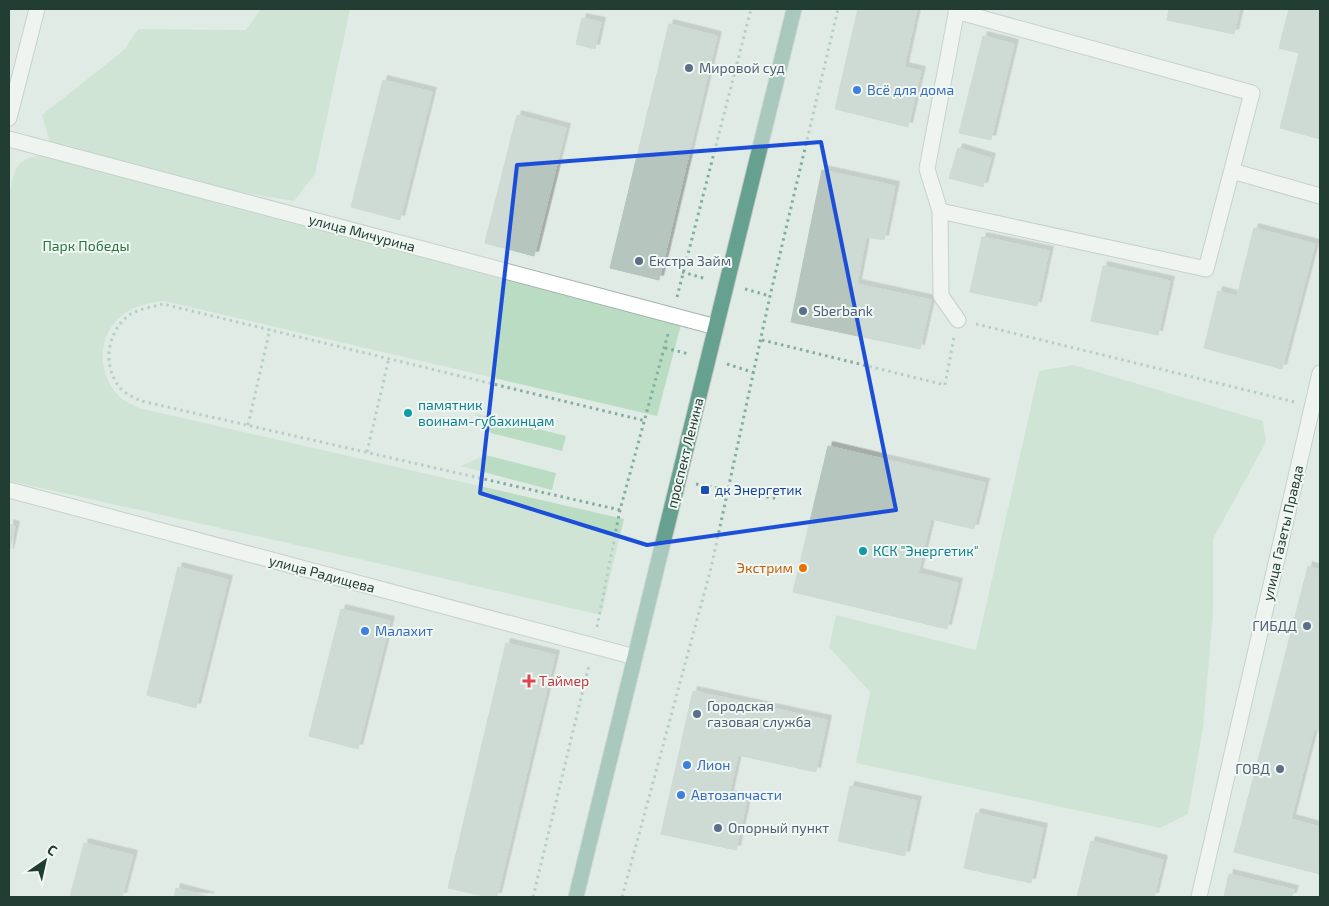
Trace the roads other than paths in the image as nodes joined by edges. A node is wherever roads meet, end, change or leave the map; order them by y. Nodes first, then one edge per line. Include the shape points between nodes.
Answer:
1 (37, 9) edge
2 (794, 9) edge
3 (956, 10) edge
4 (9, 118) edge
5 (9, 139) edge
6 (1232, 171) junction
7 (1320, 196) edge
8 (940, 211) junction
9 (958, 320) road end
10 (716, 327) junction
11 (1320, 373) edge
12 (9, 490) edge
13 (635, 657) junction
14 (576, 897) edge
15 (1199, 897) edge

1 - 4 street
2 - 10 main road, проспект Ленина
3 - 6 street via 1252,93
3 - 8 street via 927,169
5 - 10 street, улица Мичурина
6 - 7 street
6 - 8 street via 1206,269
8 - 9 street via 941,296
10 - 13 main road, проспект Ленина
11 - 15 street, улица Газеты Правда
12 - 13 street, улица Радищева
13 - 14 main road, проспект Ленина

